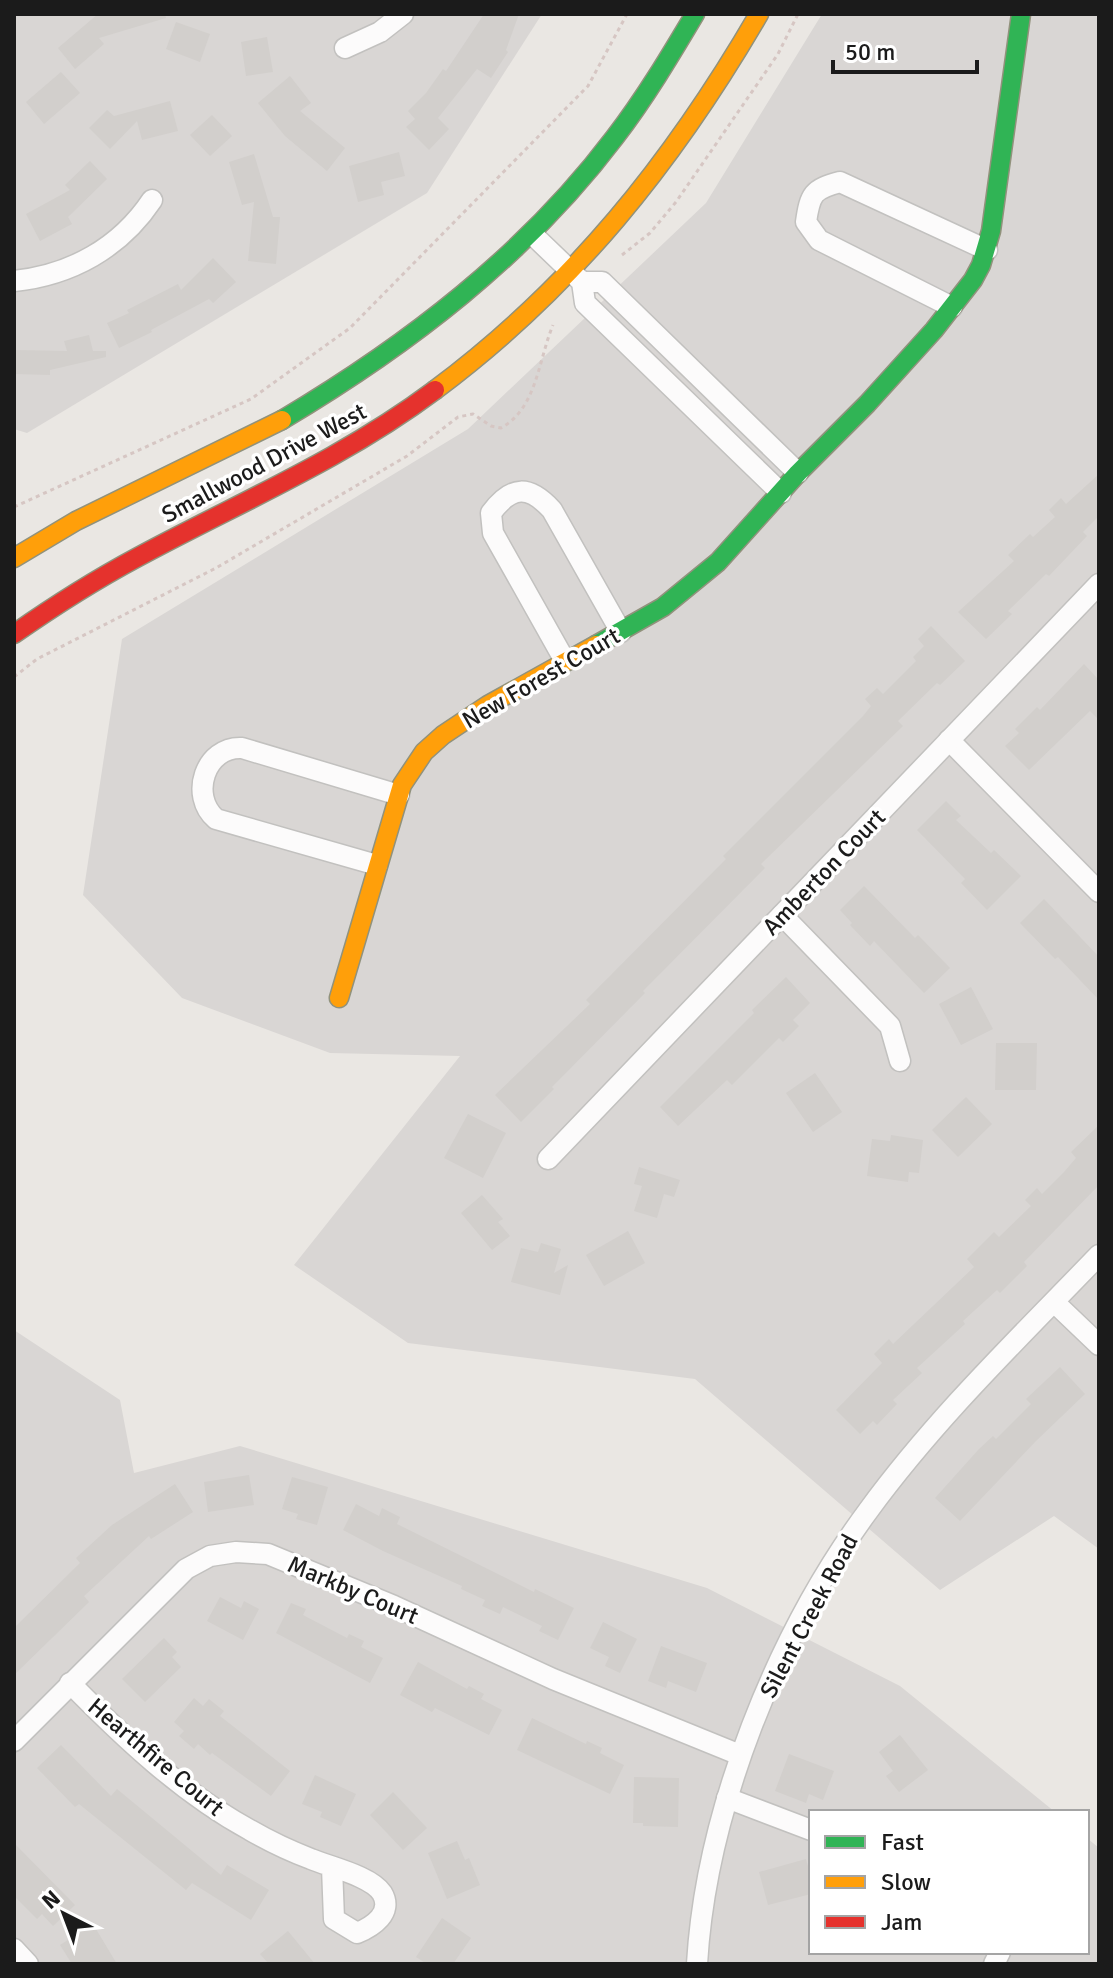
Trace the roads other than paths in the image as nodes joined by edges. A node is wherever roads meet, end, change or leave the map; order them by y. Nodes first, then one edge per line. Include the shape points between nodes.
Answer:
1 (403, 14) edge
2 (695, 14) edge
3 (759, 14) edge
4 (1021, 14) edge
5 (345, 48) dead end
6 (152, 200) dead end
7 (532, 234) junction
8 (987, 250) junction
9 (577, 277) junction
10 (14, 281) edge
11 (952, 307) junction
12 (798, 473) junction
13 (781, 493) junction
14 (14, 558) edge
15 (1099, 584) edge
16 (621, 632) junction
17 (14, 634) edge
18 (565, 661) junction
19 (949, 740) junction
20 (399, 795) junction
21 (377, 865) junction
22 (1099, 892) edge
23 (782, 915) junction
24 (339, 998) dead end
25 (900, 1061) dead end
26 (548, 1159) dead end
27 (1099, 1255) edge
28 (1054, 1302) junction
29 (1099, 1345) edge
30 (70, 1683) junction
31 (14, 1741) edge
32 (740, 1755) junction
33 (727, 1798) junction
34 (809, 1829) edge
35 (332, 1867) dead end
36 (14, 1949) edge
37 (28, 1964) edge
38 (697, 1964) edge

1 - 5 street
2 - 7 street, Smallwood Drive West via 641,102
3 - 9 street, Smallwood Drive West via 719,84
4 - 8 street, New Forest Court
6 - 10 street via 127,232 85,261 37,279
7 - 9 street
7 - 14 street, Smallwood Drive West via 432,322 342,385 230,448 73,522
8 - 11 street, New Forest Court
8 - 11 street via 840,182 813,194 806,222 819,240
9 - 12 street via 602,282
9 - 13 street via 585,303
9 - 17 street, Smallwood Drive West via 451,380 357,445 102,577
11 - 12 street, New Forest Court
12 - 13 street, New Forest Court
13 - 16 street, New Forest Court via 700,579
15 - 19 street, Amberton Court
16 - 18 street, New Forest Court
16 - 18 street via 552,510 538,495 509,495 491,513 493,533
18 - 20 street, New Forest Court via 443,735 411,770
19 - 22 street
19 - 23 street, Amberton Court
20 - 21 street, New Forest Court
20 - 21 street via 242,748 223,751 208,768 202,801 216,819
21 - 24 street, New Forest Court
23 - 25 street via 890,1026
23 - 26 street, Amberton Court
27 - 28 street, Silent Creek Road
28 - 29 street
28 - 32 street, Silent Creek Road via 950,1410 866,1512 786,1650
30 - 31 street, Markby Court
30 - 32 street, Markby Court via 186,1569 210,1556 268,1554
30 - 35 street, Hearthfire Court via 102,1716 218,1811
32 - 33 street, Silent Creek Road
33 - 34 street
33 - 38 street, Silent Creek Road
36 - 37 street

